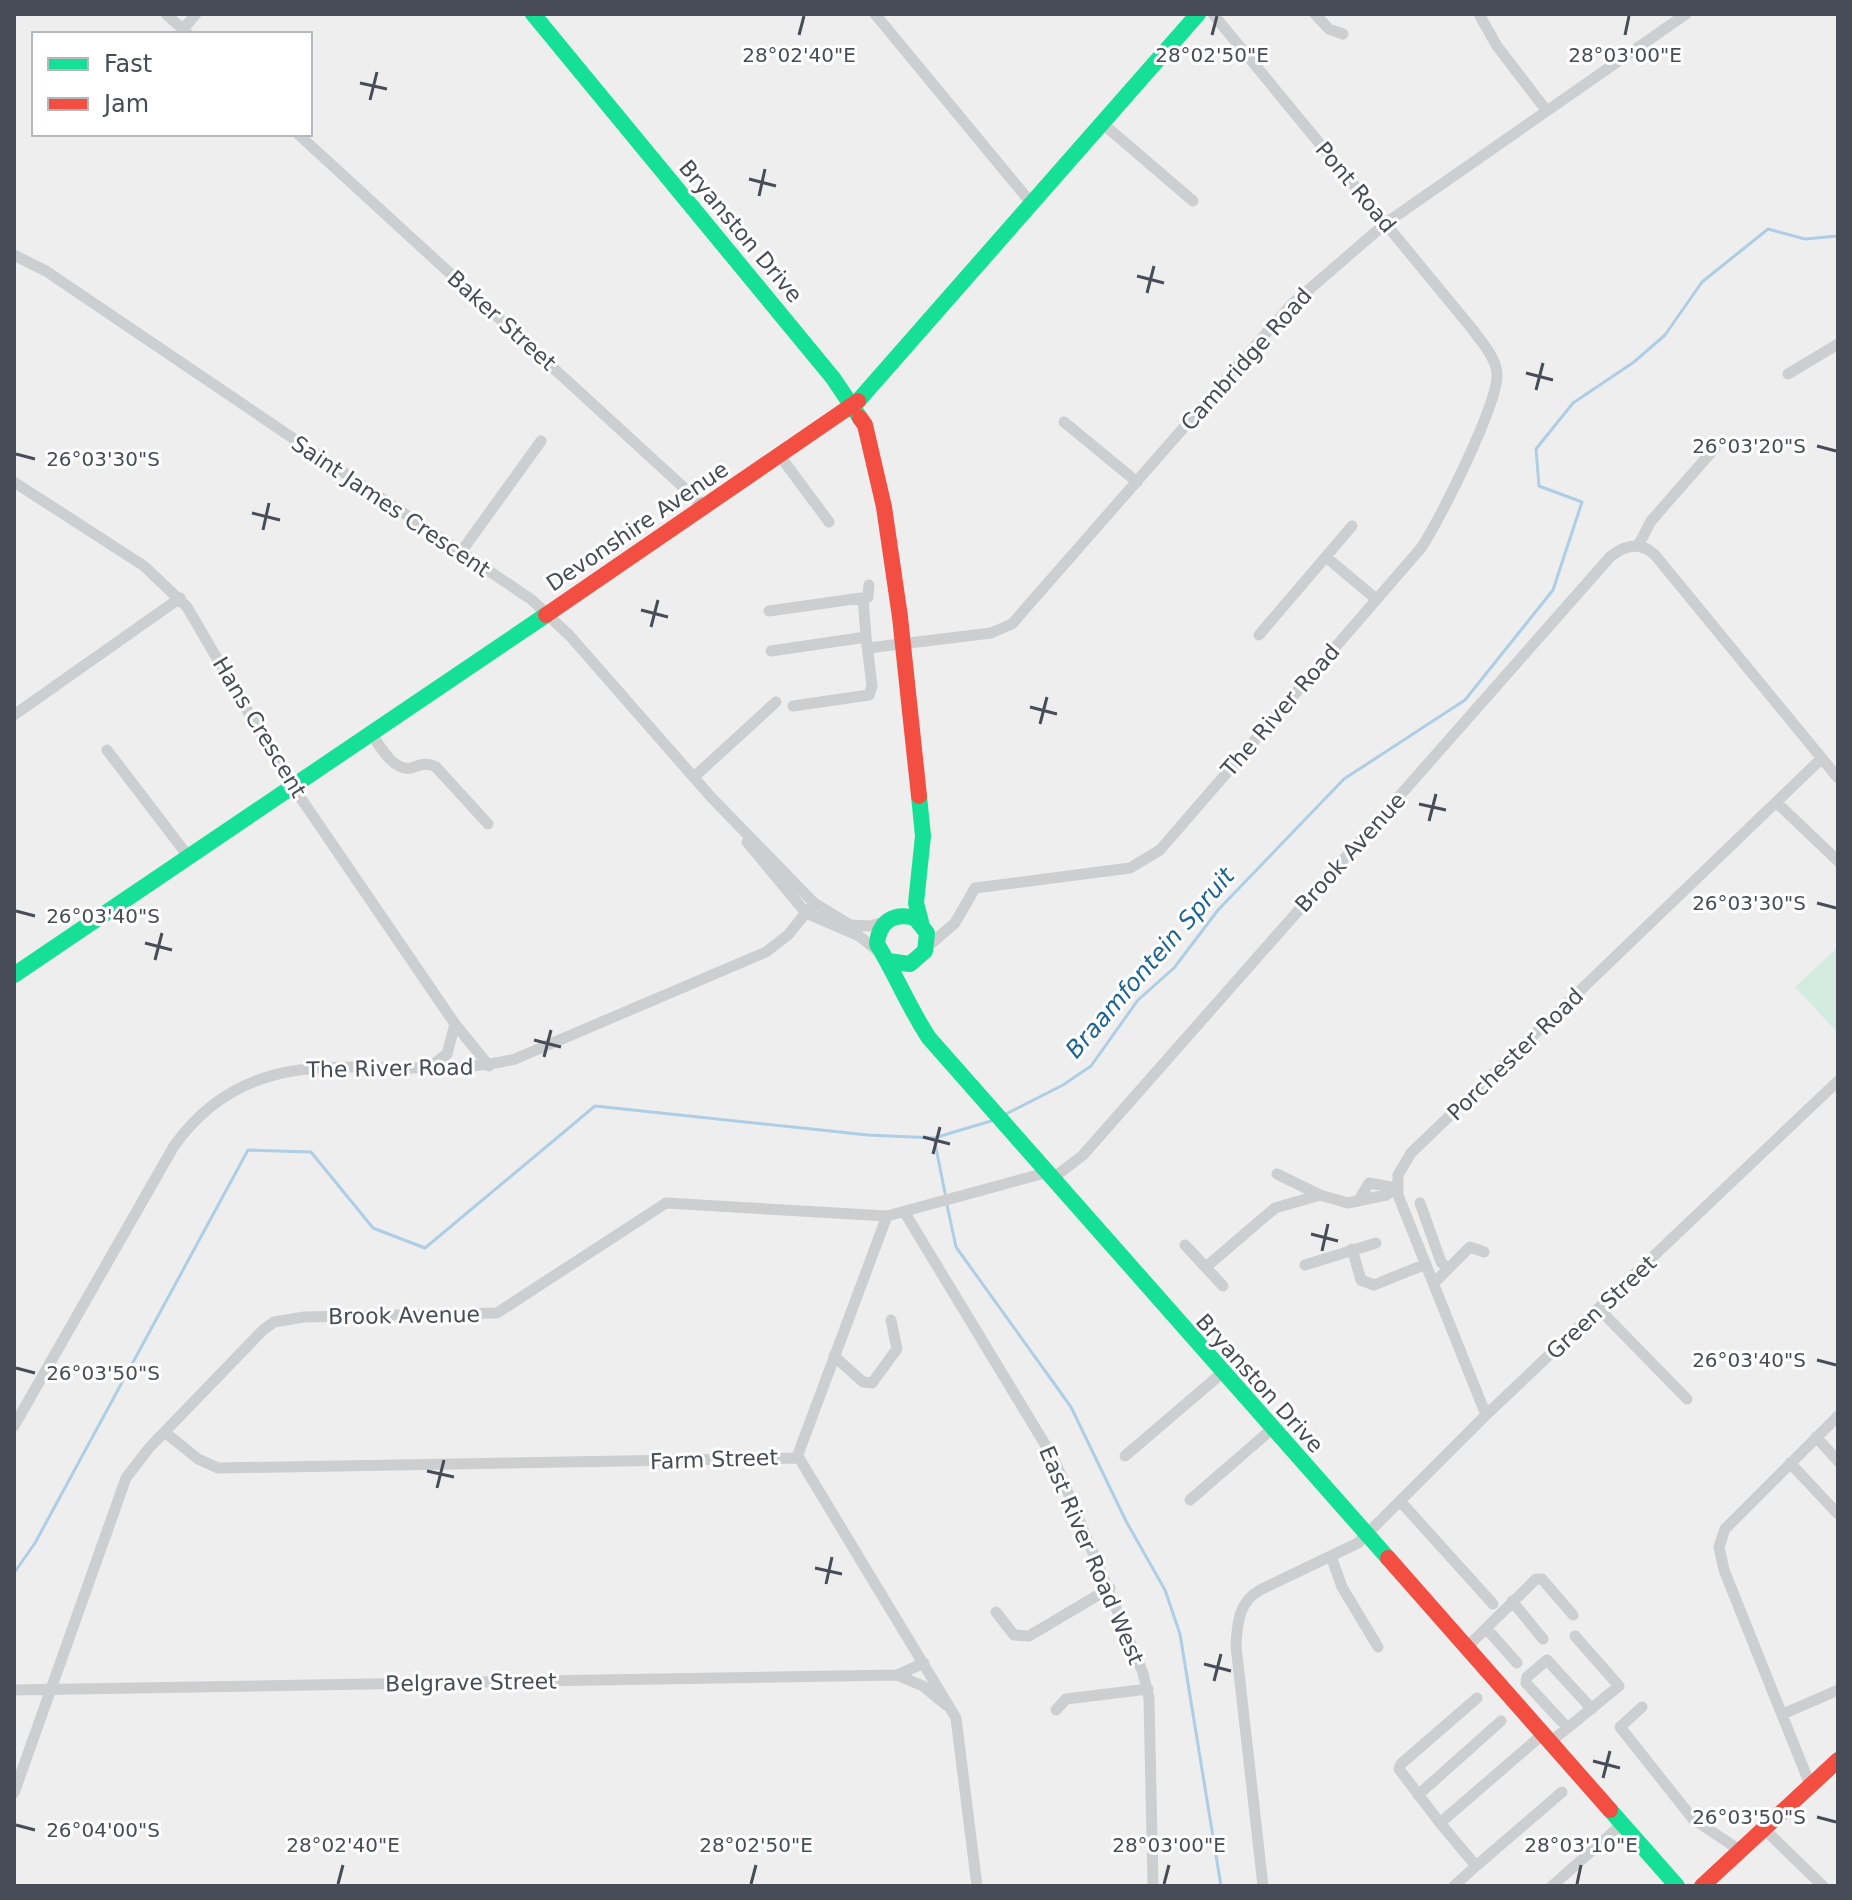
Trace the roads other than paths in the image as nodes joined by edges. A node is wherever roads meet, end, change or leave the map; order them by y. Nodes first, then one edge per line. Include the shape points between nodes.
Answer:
1 (166, 14) edge
2 (196, 14) edge
3 (533, 14) edge
4 (875, 14) edge
5 (1198, 14) edge
6 (1213, 14) edge
7 (1315, 14) edge
8 (1686, 14) edge
9 (1480, 16) dead end
10 (186, 32) edge
11 (1343, 34) dead end
12 (1546, 110) junction
13 (1102, 123) junction
14 (300, 136) edge
15 (1193, 201) dead end
16 (1032, 204) junction
17 (1386, 223) junction
18 (14, 255) edge
19 (1838, 344) edge
20 (1495, 363) joint
21 (1788, 374) dead end
22 (854, 406) junction
23 (1064, 422) dead end
24 (541, 441) dead end
25 (1715, 448) dead end
26 (780, 456) junction
27 (14, 482) edge
28 (1137, 482) junction
29 (705, 507) junction
30 (829, 522) dead end
31 (1352, 526) dead end
32 (1638, 546) junction
33 (461, 552) junction
34 (1326, 557) junction
35 (869, 585) dead end
36 (180, 598) junction
37 (863, 598) junction
38 (1376, 599) junction
39 (769, 611) dead end
40 (548, 613) junction
41 (1259, 635) dead end
42 (867, 643) junction
43 (898, 645) junction
44 (771, 651) dead end
45 (776, 702) dead end
46 (793, 706) dead end
47 (14, 715) edge
48 (370, 732) junction
49 (107, 750) dead end
50 (1822, 758) junction
51 (694, 777) junction
52 (1838, 778) edge
53 (292, 785) junction
54 (1777, 803) junction
55 (488, 824) dead end
56 (188, 856) junction
57 (1838, 861) edge
58 (810, 908) junction
59 (888, 919) junction
60 (955, 923) junction
61 (923, 925) junction
62 (925, 951) junction
63 (884, 956) junction
64 (14, 975) edge
65 (912, 1013) junction
66 (455, 1024) junction
67 (489, 1066) junction
68 (423, 1069) junction
69 (1833, 1086) edge
70 (1838, 1100) edge
71 (1277, 1174) dead end
72 (1049, 1176) junction
73 (1397, 1188) junction
74 (1320, 1195) junction
75 (1420, 1203) dead end
76 (905, 1213) junction
77 (887, 1216) junction
78 (1376, 1243) dead end
79 (1185, 1245) dead end
80 (1352, 1249) junction
81 (1484, 1252) dead end
82 (1426, 1264) junction
83 (1305, 1265) dead end
84 (1206, 1267) junction
85 (1448, 1269) junction
86 (1434, 1283) junction
87 (1223, 1286) dead end
88 (1599, 1309) junction
89 (891, 1320) dead end
90 (834, 1356) junction
91 (1222, 1373) junction
92 (1687, 1399) dead end
93 (1486, 1415) junction
94 (1838, 1416) edge
95 (14, 1426) edge
96 (1272, 1429) junction
97 (166, 1433) junction
98 (1816, 1437) junction
99 (1125, 1456) dead end
100 (797, 1457) junction
101 (1838, 1461) edge
102 (1790, 1463) junction
103 (1190, 1500) dead end
104 (1400, 1501) junction
105 (1838, 1514) edge
106 (1366, 1536) junction
107 (1331, 1556) junction
108 (1110, 1588) junction
109 (1512, 1601) junction
110 (1493, 1604) dead end
111 (996, 1612) dead end
112 (1573, 1615) dead end
113 (1486, 1628) junction
114 (1575, 1636) dead end
115 (1543, 1639) dead end
116 (1378, 1647) dead end
117 (1466, 1648) junction
118 (924, 1663) junction
119 (1517, 1663) dead end
120 (897, 1675) junction
121 (51, 1687) junction
122 (1148, 1689) junction
123 (14, 1690) edge
124 (1838, 1690) edge
125 (1477, 1698) dead end
126 (1642, 1707) dead end
127 (1592, 1709) junction
128 (953, 1710) junction
129 (1056, 1710) dead end
130 (1783, 1714) junction
131 (1501, 1721) dead end
132 (1563, 1723) dead end
133 (1546, 1739) junction
134 (1838, 1760) edge
135 (1580, 1778) junction
136 (1811, 1787) junction
137 (1562, 1792) dead end
138 (14, 1793) edge
139 (1418, 1795) junction
140 (1440, 1823) junction
141 (1621, 1825) junction
142 (1766, 1831) junction
143 (1748, 1847) junction
144 (1654, 1860) junction
145 (1476, 1866) junction
146 (977, 1886) edge
147 (1153, 1886) edge
148 (1263, 1886) edge
149 (1454, 1886) edge
150 (1552, 1886) edge
151 (1657, 1886) edge
152 (1677, 1886) edge
153 (1686, 1886) edge
154 (1702, 1886) edge
155 (1715, 1886) edge
156 (1823, 1886) edge

1 - 10 street
2 - 10 street
3 - 22 main road, Bryanston Drive
4 - 16 street
5 - 13 main road, Devonshire Avenue
6 - 17 street, Pont Road
7 - 11 street via 1329,29
8 - 12 street, Cambridge Road
9 - 12 street
12 - 17 street, Cambridge Road
13 - 15 street
13 - 16 main road, Devonshire Avenue
14 - 29 street, Baker Street
16 - 22 main road, Devonshire Avenue
17 - 20 street, Pont Road
17 - 28 street, Cambridge Road via 1291,305
18 - 33 street, Saint James Crescent via 46,271
19 - 21 street
20 - 38 street, The River Road via 1497,381 1490,403 1438,520
22 - 26 main road, Devonshire Avenue
22 - 43 main road, Bryanston Drive via 869,437
23 - 28 street
24 - 33 street
25 - 32 street via 1651,521
26 - 29 main road, Devonshire Avenue
26 - 30 street
27 - 36 street, Hans Crescent via 144,566
28 - 43 street, Cambridge Road via 1012,624 991,633
29 - 40 main road, Devonshire Avenue
31 - 34 street
32 - 50 street via 1655,555
32 - 72 street, Brook Avenue via 1610,557 1135,1098 1083,1155
33 - 40 street, Saint James Crescent
34 - 38 street
34 - 41 street
35 - 37 street via 869,596
36 - 47 street
36 - 53 street, Hans Crescent
37 - 39 street
37 - 42 street
38 - 60 street, The River Road via 1150,859 1130,868 975,888
40 - 48 main road, Devonshire Avenue
40 - 51 street, Saint James Crescent
42 - 43 street, Cambridge Road
42 - 44 street, Cambridge Road
42 - 46 street via 869,695
43 - 59 main road, Bryanston Drive via 916,841 909,893
43 - 61 main road, Bryanston Drive via 923,836 916,903
45 - 51 street
48 - 53 main road, Devonshire Avenue
48 - 55 street via 401,768 425,763 436,767
49 - 56 street
50 - 52 street
50 - 54 street, Porchester Road
51 - 58 street, Saint James Crescent
53 - 56 main road, Devonshire Avenue
53 - 66 street, Hans Crescent
54 - 57 street
54 - 73 street, Porchester Road via 1411,1153
56 - 64 main road, Devonshire Avenue
58 - 59 street, Saint James Crescent via 850,925
58 - 63 street, Saint James Crescent
58 - 67 street, The River Road via 788,935 759,956 542,1050
59 - 61 main road via 908,915
59 - 63 main road via 877,936
60 - 61 street
60 - 62 street, The River Road
61 - 62 main road
62 - 63 main road via 902,966
62 - 65 main road via 911,980
63 - 65 main road, Bryanston Drive
65 - 72 main road, Bryanston Drive
66 - 67 street, Hans Crescent
66 - 68 street via 447,1054
67 - 68 street, The River Road
68 - 95 street, The River Road via 308,1066 268,1077 206,1111 174,1146
69 - 70 street
69 - 88 street, Green Street
71 - 74 street
72 - 76 street, Brook Avenue
72 - 91 main road, Bryanston Drive
73 - 74 street via 1369,1183 1359,1200 1348,1203
73 - 82 street
74 - 84 street via 1272,1210
75 - 85 street
76 - 77 street, Brook Avenue
76 - 108 street, East River Road West via 1054,1459
77 - 90 street
77 - 97 street, Brook Avenue via 661,1204 497,1313 274,1322
78 - 80 street
79 - 84 street
80 - 82 street via 1361,1280 1368,1284
80 - 83 street
81 - 85 street via 1470,1247
82 - 86 street
84 - 87 street
85 - 86 street
86 - 93 street
88 - 92 street
88 - 93 street, Green Street
89 - 90 street via 897,1349 872,1383 863,1382
90 - 100 street
91 - 96 main road, Bryanston Drive
91 - 99 street
93 - 104 street, Green Street
94 - 98 street
96 - 103 street
96 - 106 main road, Bryanston Drive
97 - 100 street, Farm Street via 203,1463 218,1468
97 - 121 street, Brook Avenue via 122,1486
98 - 101 street
98 - 102 street
100 - 118 street, Farm Street
102 - 105 street
102 - 130 street via 1725,1529 1719,1547
104 - 106 street, Green Street
104 - 110 street
106 - 107 street, Green Street
106 - 117 main road, Bryanston Drive
107 - 116 street via 1342,1587
107 - 148 street, Green Street via 1250,1595 1237,1623 1239,1687
108 - 111 street via 1029,1636 1014,1635
108 - 122 street, East River Road West
109 - 112 street via 1539,1578
109 - 113 street
109 - 115 street
113 - 117 street
113 - 119 street
114 - 127 street via 1619,1686
117 - 133 main road, Bryanston Drive
118 - 120 street, Belgrave Street
118 - 128 street, Farm Street
120 - 121 street, Belgrave Street
120 - 128 street via 926,1688
121 - 123 street, Belgrave Street
121 - 138 street, Brook Avenue
122 - 129 street via 1066,1699
122 - 147 street, East River Road West
124 - 130 street
125 - 139 street via 1401,1764 1400,1773
126 - 143 street via 1615,1731 1693,1819
127 - 132 street via 1547,1660 1526,1683
127 - 133 street
128 - 146 street, Farm Street
130 - 136 street
131 - 139 street
133 - 135 main road, Bryanston Drive
133 - 140 street
134 - 136 main road
135 - 141 main road, Bryanston Drive
135 - 153 main road, Bryanston Drive
136 - 142 main road
137 - 145 street
139 - 140 street
140 - 145 street
141 - 144 main road, Bryanston Drive
141 - 150 street
142 - 143 main road
142 - 156 street
143 - 154 main road
143 - 155 main road
144 - 151 main road
144 - 152 main road, Bryanston Drive
145 - 149 street

